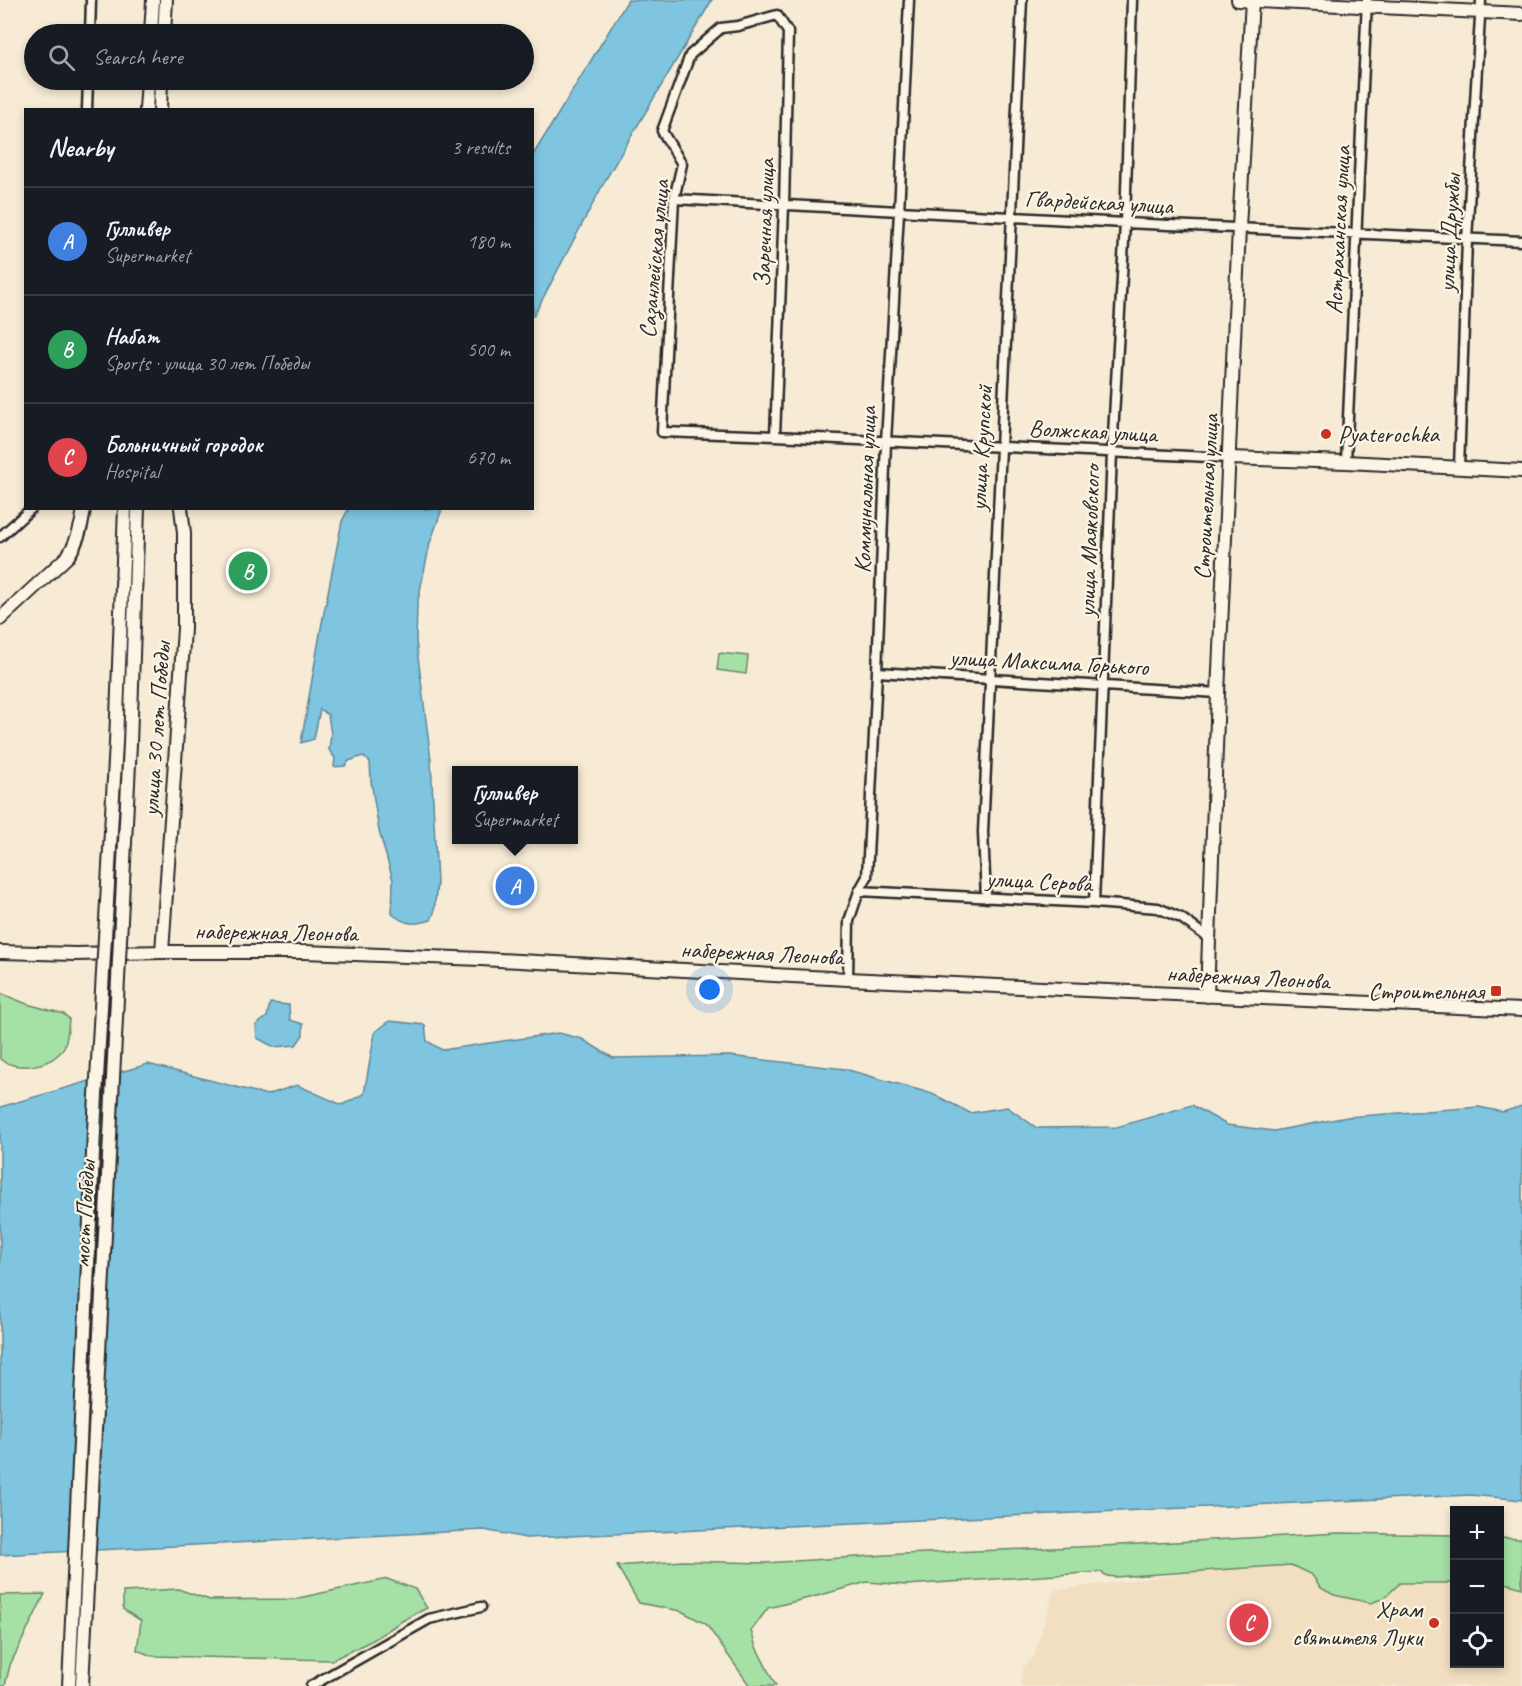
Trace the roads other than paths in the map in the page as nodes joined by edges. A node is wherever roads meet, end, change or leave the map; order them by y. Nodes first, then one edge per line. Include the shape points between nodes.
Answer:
1 (91, 0) edge
2 (153, 0) edge
3 (166, 0) edge
4 (909, 0) edge
5 (1022, 0) edge
6 (1132, 0) edge
7 (1238, 0) edge
8 (1252, 0) edge
9 (1367, 3) edge
10 (1481, 6) edge
11 (1522, 14) edge
12 (777, 15) joint
13 (90, 24) edge
14 (152, 24) edge
15 (165, 24) edge
16 (88, 90) edge
17 (147, 90) edge
18 (161, 90) edge
19 (87, 108) edge
20 (146, 108) edge
21 (160, 108) edge
22 (674, 199) junction
23 (784, 206) junction
24 (899, 212) junction
25 (1012, 218) junction
26 (1125, 223) junction
27 (1239, 228) junction
28 (1357, 233) junction
29 (1467, 240) junction
30 (1522, 242) edge
31 (662, 432) joint
32 (775, 436) junction
33 (886, 442) junction
34 (1001, 447) junction
35 (1112, 453) junction
36 (1230, 458) junction
37 (1346, 462) junction
38 (1459, 468) junction
39 (1522, 471) edge
40 (30, 510) edge
41 (84, 510) edge
42 (126, 510) edge
43 (138, 510) edge
44 (181, 510) edge
45 (0, 537) edge
46 (0, 619) edge
47 (877, 672) junction
48 (991, 678) junction
49 (1104, 685) junction
50 (1218, 693) junction
51 (130, 744) joint
52 (859, 891) junction
53 (986, 898) junction
54 (1094, 903) junction
55 (1209, 939) junction
56 (0, 952) edge
57 (162, 952) junction
58 (848, 979) junction
59 (1207, 996) junction
60 (1522, 1010) edge
61 (481, 1607) dead end
62 (69, 1686) edge
63 (82, 1686) edge
64 (311, 1686) edge

1 - 13 street
2 - 14 main road
3 - 15 main road
4 - 24 street, Коммунальная улица
5 - 25 street, улица Крупской
6 - 26 street, улица Маяковского
7 - 8 main road
8 - 9 main road
8 - 27 main road, Строительная улица
9 - 10 main road
9 - 28 street, Астраханская улица
10 - 11 main road
10 - 29 street, улица Дружбы
12 - 22 street, Сазанлейская улица via 721,28 690,54 662,130 682,164
12 - 23 street, Заречная улица via 788,32
16 - 19 street
17 - 20 main road
18 - 21 main road
22 - 23 street, Гвардейская улица
22 - 31 street, Сазанлейская улица
23 - 24 street, Гвардейская улица
23 - 32 street, Заречная улица
24 - 25 street, Гвардейская улица
24 - 33 street, Коммунальная улица
25 - 26 street, Гвардейская улица
25 - 34 street, улица Крупской
26 - 27 street, Гвардейская улица
26 - 35 street, улица Маяковского
27 - 28 street, Гвардейская улица
27 - 36 main road, Строительная улица
28 - 29 street, Гвардейская улица
28 - 37 street, Астраханская улица
29 - 30 street, Гвардейская улица
29 - 38 street, улица Дружбы
31 - 32 street, Волжская улица
32 - 33 street, Волжская улица
33 - 34 street, Волжская улица
33 - 47 street, Коммунальная улица
34 - 35 street, Волжская улица
34 - 48 street, улица Крупской
35 - 36 street, Волжская улица
35 - 49 street, улица Маяковского
36 - 37 main road, Волжская улица
36 - 50 main road, Строительная улица
37 - 38 main road, Волжская улица
38 - 39 main road, Волжская улица
40 - 45 street
41 - 46 main road via 81,531 68,556
42 - 62 main road, bridge
43 - 51 main road, улица 30 лет Победы
44 - 57 main road, улица 30 лет Победы via 184,629
47 - 48 street, улица Максима Горького
47 - 52 street, Коммунальная улица via 867,877
48 - 49 street, улица Максима Горького
48 - 53 street, улица Крупской via 983,832
49 - 50 street, улица Максима Горького
49 - 54 street, улица Маяковского
50 - 55 main road, Строительная улица
51 - 63 main road, мост Победы, bridge
52 - 53 street, улица Серова
52 - 58 street, Коммунальная улица via 849,921
53 - 54 street, улица Серова
54 - 55 street, улица Серова via 1158,908 1181,918
55 - 59 main road, Строительная улица
56 - 57 main road, набережная Леонова
57 - 58 main road, набережная Леонова via 481,958
58 - 59 main road, набережная Леонова
59 - 60 main road, набережная Леонова
61 - 64 street via 429,1618

